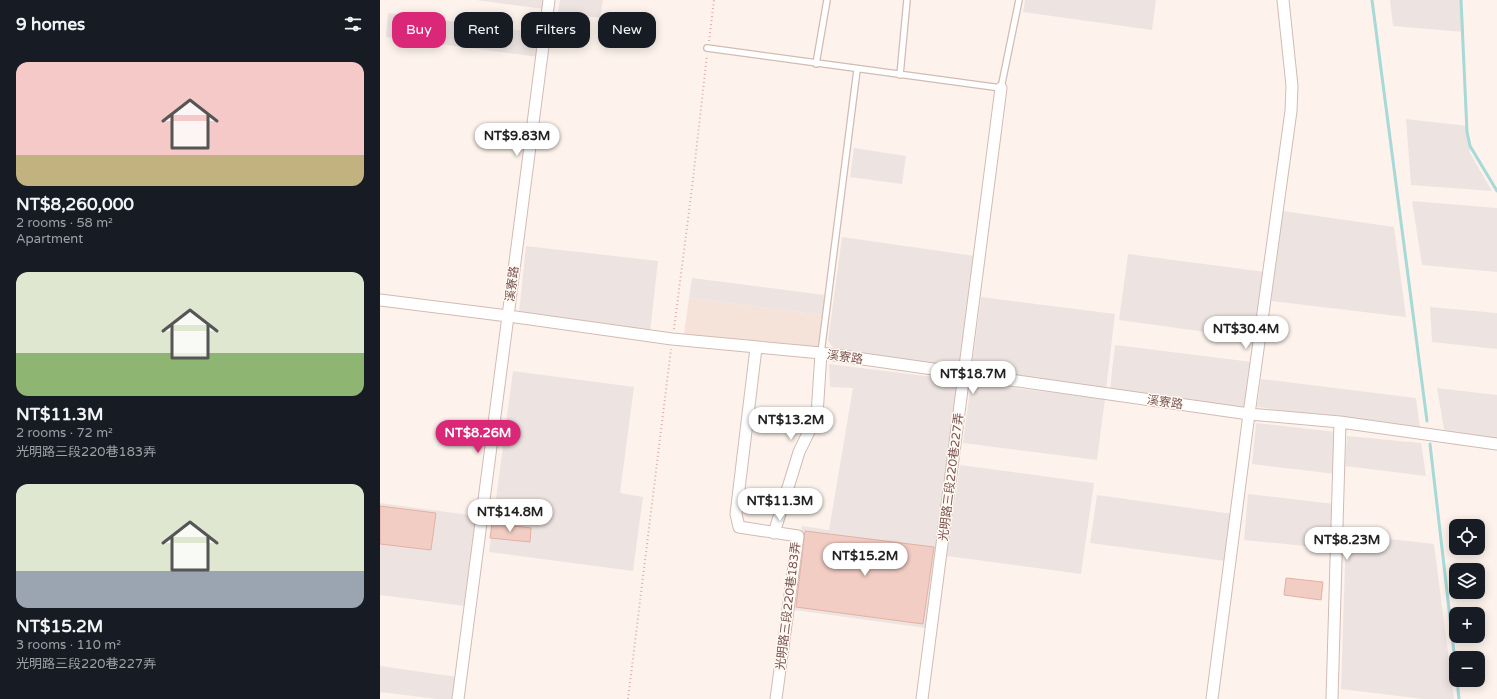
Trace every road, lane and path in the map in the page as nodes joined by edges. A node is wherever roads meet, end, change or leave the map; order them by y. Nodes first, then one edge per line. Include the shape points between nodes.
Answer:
1 (548, 0) edge
2 (827, 0) edge
3 (907, 0) edge
4 (1018, 0) edge
5 (1283, 0) edge
6 (708, 48) dead end
7 (816, 64) junction
8 (857, 70) junction
9 (900, 76) junction
10 (1001, 88) junction
11 (380, 300) edge
12 (508, 316) junction
13 (756, 348) junction
14 (821, 353) junction
15 (964, 374) junction
16 (1249, 414) junction
17 (1340, 422) junction
18 (1497, 444) edge
19 (774, 533) junction
20 (458, 699) edge
21 (776, 699) edge
22 (922, 699) edge
23 (1212, 699) edge
24 (1332, 699) edge

1 - 12 street, 溪寮路
2 - 7 lane
3 - 9 lane
4 - 10 lane
5 - 16 street via 1292,86 1290,111
6 - 7 lane
7 - 8 lane
8 - 9 lane
8 - 14 lane
9 - 10 lane
10 - 15 street, 光明路三段220巷227弄
11 - 12 street
12 - 13 street, 溪寮路
12 - 20 street
13 - 14 street, 溪寮路
13 - 19 street, 光明路三段220巷183弄 via 736,514 739,527
14 - 15 street, 溪寮路
14 - 19 street via 817,415 799,452
15 - 16 street, 溪寮路
15 - 22 street, 光明路三段220巷227弄
16 - 17 street, 溪寮路
16 - 23 street
17 - 18 street, 溪寮路
17 - 24 street
19 - 21 street, 光明路三段220巷183弄 via 798,536

